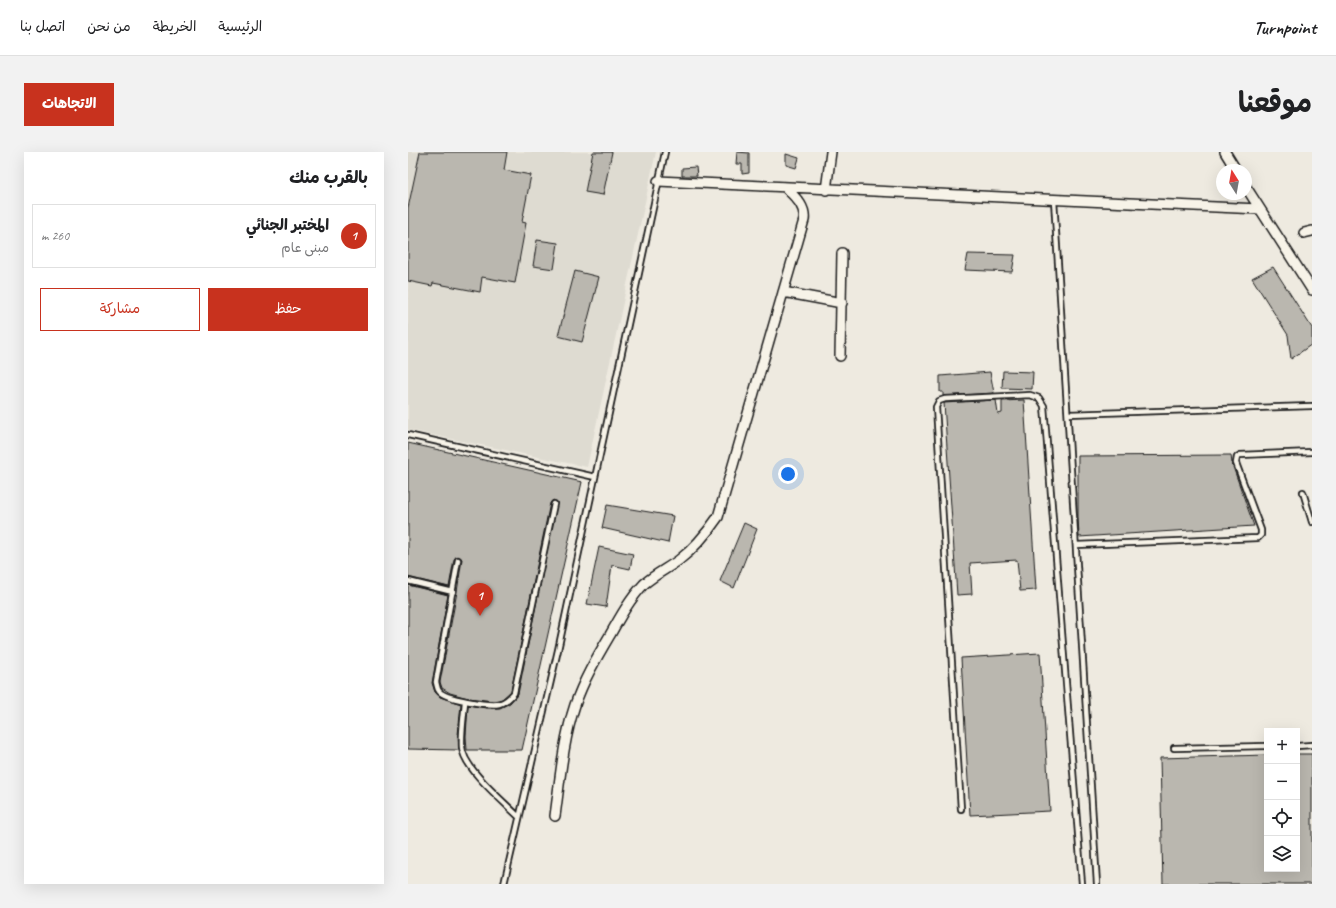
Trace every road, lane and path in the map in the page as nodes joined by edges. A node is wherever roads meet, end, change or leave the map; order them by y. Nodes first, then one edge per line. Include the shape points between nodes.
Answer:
1 (665, 152) edge
2 (831, 152) edge
3 (1225, 152) edge
4 (1232, 164) edge
5 (658, 181) junction
6 (786, 188) junction
7 (826, 190) junction
8 (1252, 197) edge
9 (1054, 200) junction
10 (1259, 209) junction
11 (842, 253) dead end
12 (1312, 290) edge
13 (783, 292) junction
14 (842, 303) junction
15 (840, 356) dead end
16 (1312, 406) edge
17 (1068, 414) junction
18 (408, 435) edge
19 (1312, 452) edge
20 (595, 477) junction
21 (1303, 492) dead end
22 (554, 504) dead end
23 (1312, 522) edge
24 (1076, 545) junction
25 (458, 560) dead end
26 (408, 581) edge
27 (453, 592) junction
28 (465, 701) junction
29 (1312, 745) edge
30 (1264, 746) edge
31 (1300, 746) edge
32 (1174, 748) dead end
33 (961, 809) dead end
34 (555, 816) dead end
35 (519, 817) junction
36 (504, 884) edge
37 (1082, 884) edge
38 (1097, 884) edge

1 - 5 lane
2 - 7 street
3 - 4 street
5 - 6 street
5 - 20 lane
6 - 7 street
6 - 13 street via 803,208 804,214
7 - 9 street
8 - 10 street
9 - 10 street
9 - 17 lane
10 - 12 street
11 - 14 street
13 - 14 street
13 - 34 street via 718,518 694,547 645,584 623,612 602,648 584,682 573,712 562,763
14 - 15 street
16 - 17 lane
17 - 24 lane
18 - 20 lane
19 - 24 lane via 1240,454 1237,457 1236,463 1262,530 1258,538
20 - 35 lane
21 - 23 lane
22 - 28 lane via 514,693 508,700 498,704
24 - 38 lane
25 - 27 lane
26 - 27 lane
27 - 28 lane via 436,682 439,692 447,697
28 - 35 lane via 462,748 466,760 472,771
29 - 31 lane
30 - 32 lane
33 - 37 lane via 936,407 939,401 944,399 1030,395 1039,398 1044,406
35 - 36 lane

